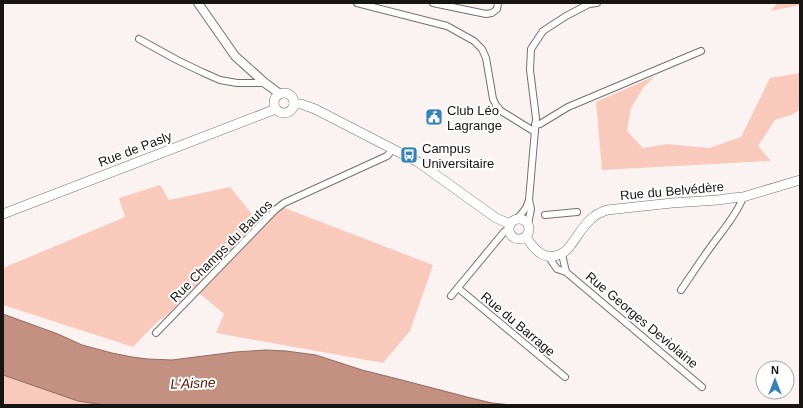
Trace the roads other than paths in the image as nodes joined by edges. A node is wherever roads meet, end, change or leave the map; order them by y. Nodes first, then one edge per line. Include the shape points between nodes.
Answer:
1 (198, 3) edge
2 (357, 3) edge
3 (433, 3) edge
4 (498, 3) edge
5 (589, 3) edge
6 (597, 3) edge
7 (373, 5) edge
8 (139, 38) dead end
9 (701, 51) dead end
10 (265, 83) junction
11 (280, 94) junction
12 (294, 104) junction
13 (276, 109) junction
14 (535, 125) junction
15 (534, 132) junction
16 (393, 149) junction
17 (800, 180) edge
18 (743, 197) junction
19 (529, 200) junction
20 (577, 212) dead end
21 (3, 214) edge
22 (545, 215) dead end
23 (518, 218) junction
24 (528, 224) junction
25 (509, 226) junction
26 (526, 237) junction
27 (562, 254) junction
28 (548, 256) junction
29 (566, 272) junction
30 (458, 288) junction
31 (681, 290) dead end
32 (452, 296) dead end
33 (156, 333) dead end
34 (565, 377) dead end
35 (702, 387) dead end

1 - 10 street via 235,56
2 - 7 street
3 - 4 street via 486,14 497,10
5 - 6 street
5 - 14 street via 543,31 531,49 530,70
7 - 15 street via 448,26 474,41 486,58 496,105
8 - 10 street via 177,60 220,80
9 - 14 street via 568,107
10 - 11 street
11 - 12 main road via 290,95
11 - 13 main road via 274,102
12 - 13 main road via 285,114
12 - 16 main road via 315,109
13 - 21 main road, Rue de Pasly
14 - 15 street
15 - 19 street
16 - 25 main road via 418,162
16 - 33 street, Rue Champs du Bautos via 387,156 284,203
17 - 18 main road, Rue du Belvédère
18 - 27 main road, Rue du Belvédère via 598,213 590,219 570,248
18 - 31 street via 731,219
19 - 23 street
19 - 24 street
20 - 22 street
23 - 24 main road
23 - 25 main road
24 - 26 main road via 530,230
25 - 26 main road via 509,232 514,238
25 - 30 street
26 - 28 main road, Rue Georges Deviolaine via 541,254
27 - 28 main road
27 - 29 street, Rue Georges Deviolaine
28 - 29 street, Rue Georges Deviolaine via 557,269
29 - 35 street, Rue Georges Deviolaine
30 - 32 street
30 - 34 street, Rue du Barrage

